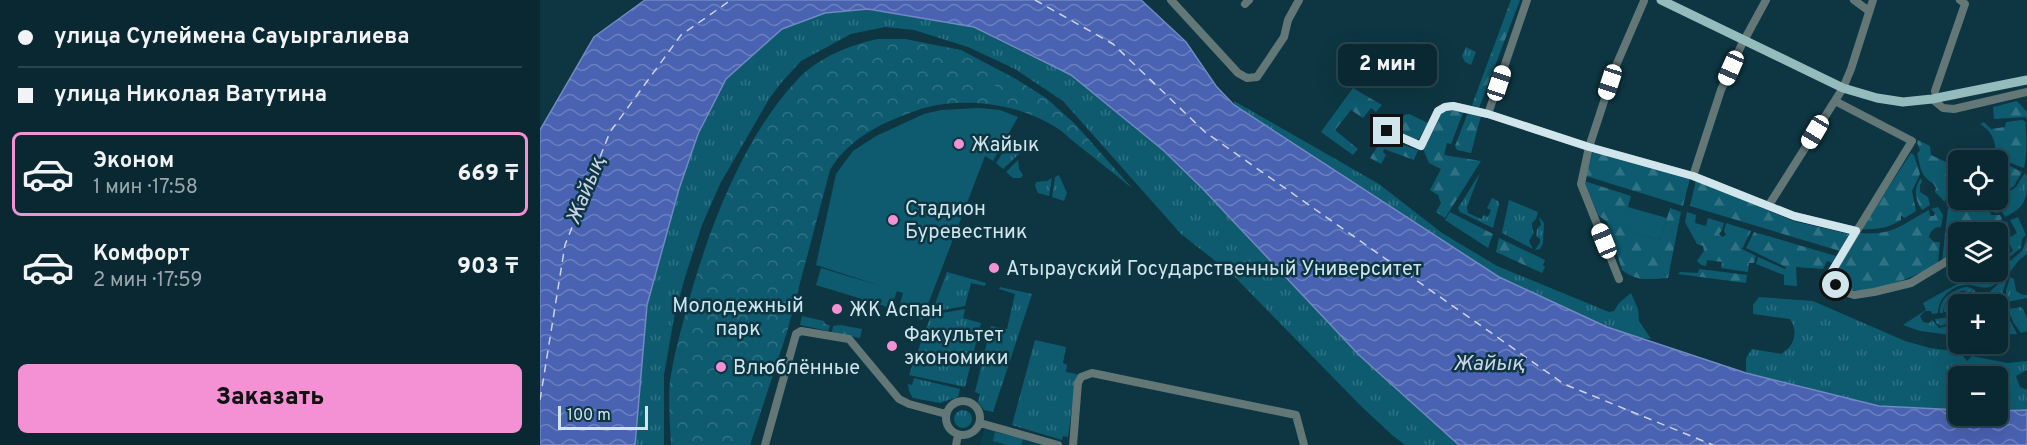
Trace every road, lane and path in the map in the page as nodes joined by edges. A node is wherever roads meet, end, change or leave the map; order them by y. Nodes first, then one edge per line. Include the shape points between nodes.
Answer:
1 (1171, 0) edge
2 (1299, 0) edge
3 (1527, 0) edge
4 (1661, 0) edge
5 (1766, 0) edge
6 (1854, 0) edge
7 (1873, 0) edge
8 (1644, 1) edge
9 (1962, 2) edge
10 (1869, 11) junction
11 (1744, 39) junction
12 (2027, 80) edge
13 (1843, 88) junction
14 (2027, 92) edge
15 (1934, 95) junction
16 (1835, 101) junction
17 (1488, 114) junction
18 (1387, 131) dead end
19 (1589, 147) junction
20 (1693, 176) junction
21 (1769, 205) junction
22 (1856, 231) junction
23 (1948, 261) edge
24 (1619, 279) dead end
25 (946, 414) junction
26 (980, 423) junction
27 (958, 435) junction
28 (765, 445) edge
29 (956, 445) edge
30 (1058, 445) edge
31 (1073, 445) edge
32 (1304, 445) edge

1 - 2 street via 1247,78 1257,77 1284,37
3 - 17 street
4 - 11 main road
5 - 11 street
6 - 10 street
7 - 10 street
8 - 19 street via 1615,68
9 - 15 street
10 - 13 street
11 - 13 main road
11 - 20 street via 1721,90
12 - 15 main road via 1950,96
13 - 15 main road via 1894,101
13 - 16 street
14 - 15 street via 1954,109 1943,108
16 - 21 street
16 - 22 street via 1912,141
17 - 18 street via 1445,107 1438,111 1421,146
17 - 19 street
19 - 20 street
19 - 24 street via 1581,184
20 - 21 street
21 - 22 street via 1794,216
22 - 23 street via 1831,273 1841,291 1854,295 1911,283
25 - 26 street via 957,402 969,402 978,410
25 - 27 street via 947,427
25 - 28 street via 898,399 849,339 801,331 796,334
26 - 27 street via 969,434
26 - 30 street
27 - 29 street
31 - 32 street via 1078,383 1092,373 1296,415

